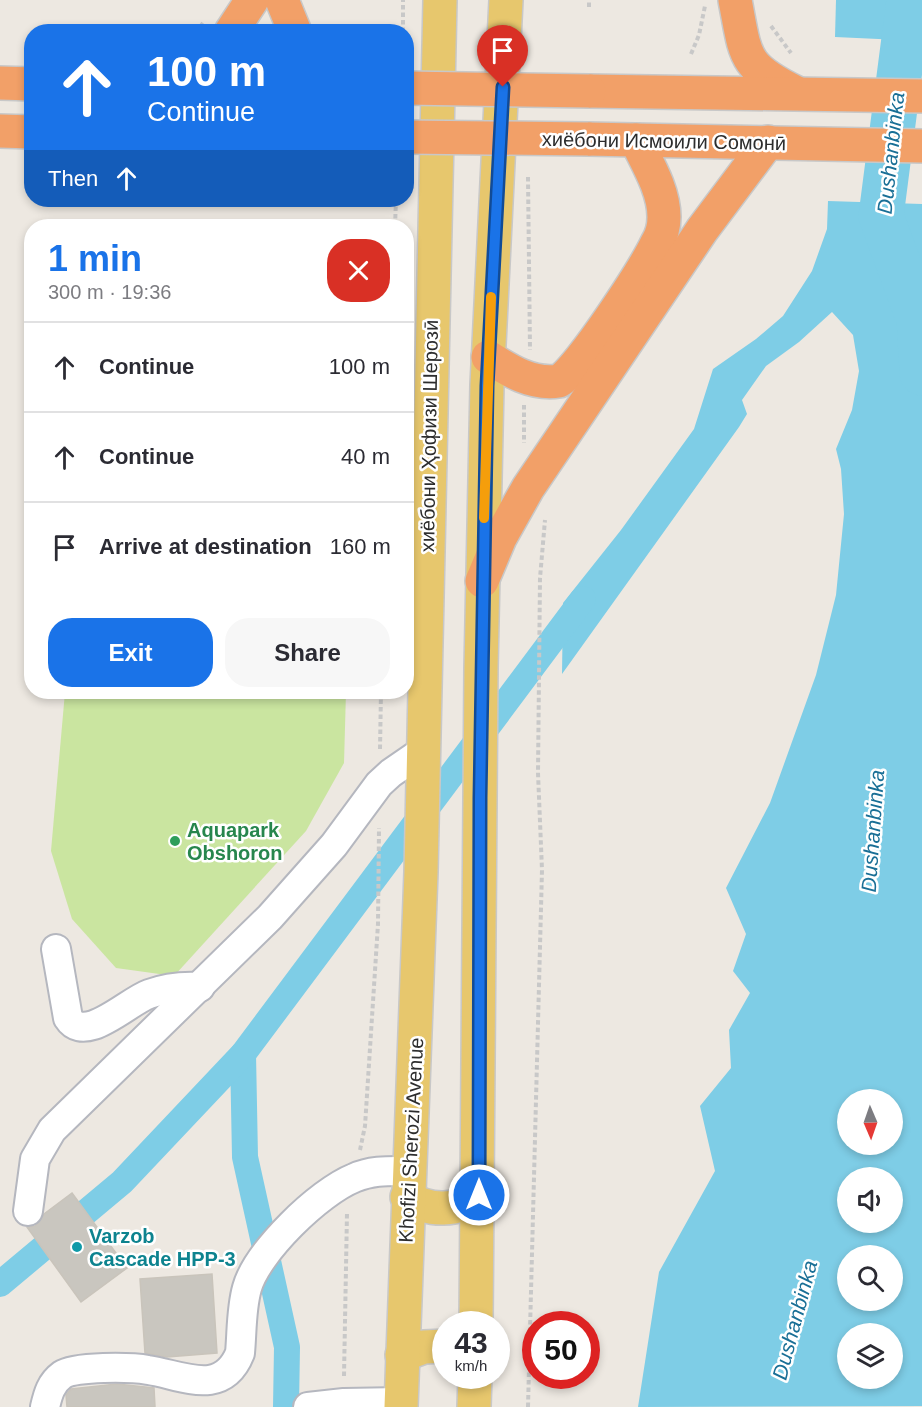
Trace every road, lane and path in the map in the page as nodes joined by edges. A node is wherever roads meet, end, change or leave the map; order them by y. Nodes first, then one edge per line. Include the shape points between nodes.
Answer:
1 (252, 0) edge
2 (282, 0) edge
3 (403, 0) edge
4 (440, 0) edge
5 (506, 0) edge
6 (589, 0) edge
7 (706, 0) edge
8 (735, 0) edge
9 (589, 7) dead end
10 (767, 16) dead end
11 (236, 24) edge
12 (291, 24) edge
13 (403, 24) edge
14 (791, 53) dead end
15 (691, 54) dead end
16 (745, 55) junction
17 (0, 83) edge
18 (24, 84) edge
19 (414, 88) edge
20 (698, 92) junction
21 (797, 93) junction
22 (922, 96) edge
23 (0, 131) edge
24 (24, 132) edge
25 (414, 137) edge
26 (636, 140) junction
27 (782, 142) junction
28 (922, 146) edge
29 (528, 173) dead end
30 (488, 357) junction
31 (530, 361) dead end
32 (524, 395) dead end
33 (516, 444) dead end
34 (547, 514) dead end
35 (482, 581) junction
36 (381, 699) edge
37 (423, 751) junction
38 (379, 791) junction
39 (421, 872) joint
40 (378, 924) dead end
41 (56, 949) dead end
42 (200, 987) junction
43 (408, 1184) junction
44 (479, 1195) junction
45 (28, 1211) dead end
46 (476, 1311) edge
47 (432, 1347) edge
48 (402, 1355) junction
49 (475, 1389) edge
50 (401, 1405) edge
51 (45, 1407) edge
52 (308, 1407) edge
53 (474, 1407) edge
54 (528, 1407) edge

1 - 11 highway
2 - 12 highway
3 - 13 path
4 - 37 main road, хиёбони Ҳофизи Шерозӣ
5 - 30 main road
6 - 9 path
7 - 15 path
8 - 16 highway
10 - 14 path
16 - 20 highway via 732,74
16 - 21 highway via 773,81
17 - 18 highway
19 - 20 highway, bridge
20 - 21 highway
21 - 22 highway
23 - 24 highway
25 - 26 highway, хиёбони Исмоили Сомонӣ, bridge
26 - 27 highway, хиёбони Исмоили Сомонӣ
26 - 30 highway via 661,197 663,230 578,364 559,381 541,382 513,373
27 - 28 highway, хиёбони Исмоили Сомонӣ
27 - 35 highway via 702,230 528,488
29 - 31 path
30 - 35 main road
32 - 33 path via 524,445
34 - 54 path via 540,578 538,773 542,870
35 - 44 main road
36 - 38 path
37 - 38 lane via 391,772
37 - 39 main road, хиёбони Ҳофизи Шерозӣ
38 - 40 path
38 - 42 lane via 310,873
39 - 43 main road, Khofizi Sherozi Avenue
41 - 42 lane via 68,1018 80,1028 99,1023 148,994 184,986
42 - 45 lane via 52,1130 35,1159
43 - 44 main road via 417,1204 438,1208 461,1206
43 - 48 main road, Khofizi Sherozi Avenue
43 - 51 lane via 374,1171 345,1182 323,1197 274,1245 247,1287 240,1353 221,1376 198,1381 141,1368 67,1372 52,1385
44 - 46 main road
47 - 48 main road
48 - 50 main road, Khofizi Sherozi Avenue
49 - 53 main road
50 - 52 lane via 344,1402

